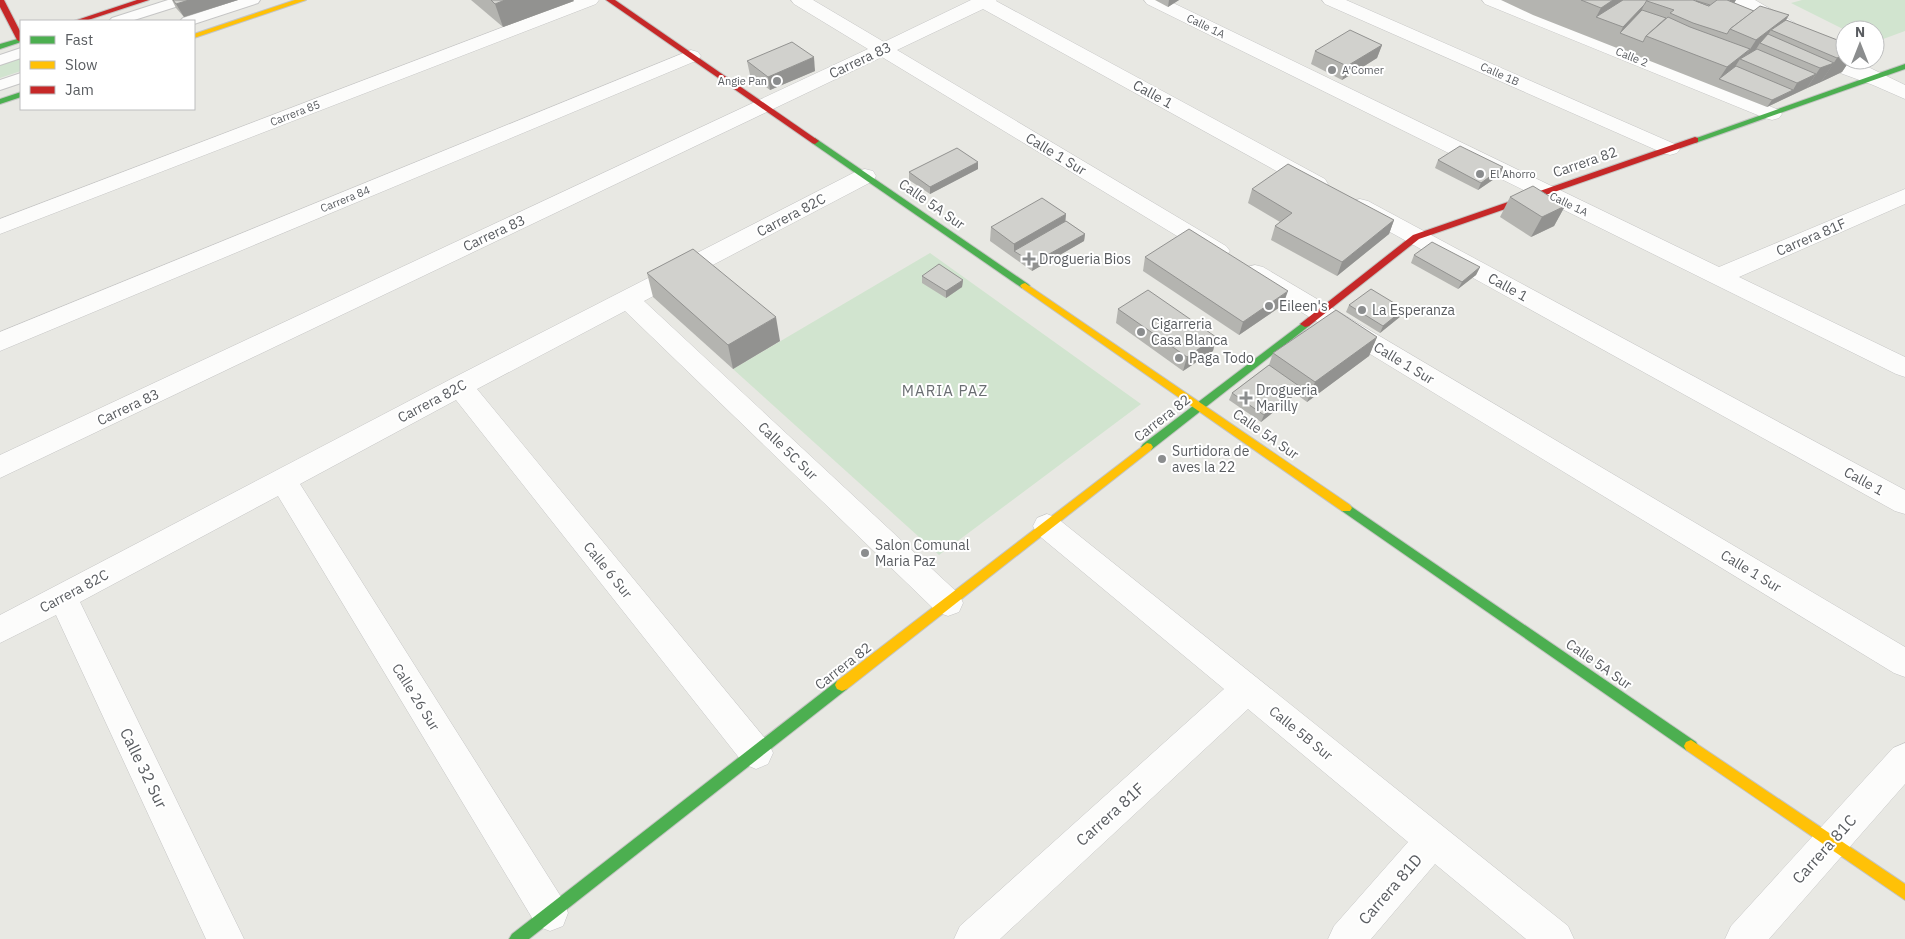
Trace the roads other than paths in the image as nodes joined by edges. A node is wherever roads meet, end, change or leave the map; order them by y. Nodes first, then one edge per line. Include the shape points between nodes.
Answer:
1 (0, 0) edge
2 (145, 0) edge
3 (183, 0) edge
4 (253, 0) edge
5 (302, 0) edge
6 (590, 0) edge
7 (610, 0) edge
8 (800, 0) edge
9 (1153, 0) edge
10 (1196, 0) edge
11 (1331, 0) edge
12 (1491, 0) edge
13 (1742, 0) edge
14 (984, 1) edge
15 (1176, 11) junction
16 (81, 20) edge
17 (120, 20) edge
18 (191, 20) edge
19 (195, 36) edge
20 (20, 38) edge
21 (20, 40) edge
22 (0, 47) edge
23 (882, 50) junction
24 (20, 52) edge
25 (691, 56) junction
26 (0, 60) edge
27 (1905, 66) edge
28 (20, 78) edge
29 (1873, 79) junction
30 (0, 85) edge
31 (20, 94) edge
32 (1905, 94) edge
33 (0, 102) edge
34 (762, 105) junction
35 (1772, 114) junction
36 (1670, 149) junction
37 (865, 176) junction
38 (1545, 192) junction
39 (1905, 196) edge
40 (0, 227) edge
41 (1416, 237) junction
42 (1718, 277) junction
43 (629, 300) junction
44 (1321, 313) junction
45 (0, 342) edge
46 (1905, 368) edge
47 (460, 386) junction
48 (1200, 407) junction
49 (0, 467) edge
50 (283, 481) junction
51 (1905, 503) edge
52 (1047, 526) junction
53 (62, 597) junction
54 (948, 603) junction
55 (0, 630) edge
56 (1905, 663) edge
57 (1247, 689) junction
58 (756, 753) junction
59 (1905, 759) edge
60 (1433, 840) junction
61 (1830, 842) junction
62 (1905, 893) edge
63 (550, 913) junction
64 (225, 939) edge
65 (518, 939) edge
66 (973, 939) edge
67 (1348, 939) edge
68 (1555, 939) edge
69 (1744, 939) edge

1 - 20 street
2 - 16 street
3 - 17 lane
4 - 18 lane
5 - 19 street
6 - 40 street, Carrera 85
7 - 25 street, Calle 5A Sur
8 - 23 street, Calle 1 Sur
9 - 15 street, Calle 1A
10 - 15 street
11 - 36 street, Calle 1B
12 - 35 street, Calle 2
13 - 29 street via 1800,40
14 - 23 street, Carrera 83
14 - 41 street, Calle 1
15 - 38 street, Calle 1A
21 - 22 street
23 - 34 street, Carrera 83
23 - 44 street, Calle 1 Sur
24 - 26 lane
25 - 34 street, Calle 5A Sur
25 - 45 street, Carrera 84
27 - 29 street, Carrera 82
28 - 30 lane
29 - 32 street
29 - 35 street, Carrera 82
31 - 33 street
34 - 37 street, Calle 5A Sur
34 - 49 street, Carrera 83
35 - 36 street, Carrera 82
36 - 38 street, Carrera 82
37 - 43 street, Carrera 82C
37 - 48 street, Calle 5A Sur
38 - 41 street, Carrera 82
38 - 42 street, Calle 1A
39 - 42 street, Carrera 81F
41 - 44 street, Carrera 82
41 - 51 street, Calle 1
42 - 46 street, Calle 1A
43 - 47 street, Carrera 82C
43 - 54 street, Calle 5C Sur
44 - 48 street, Carrera 82
44 - 56 street, Calle 1 Sur
47 - 50 street, Carrera 82C
47 - 58 street, Calle 6 Sur
48 - 52 street, Carrera 82
48 - 61 street, Calle 5A Sur
50 - 53 street, Carrera 82C
50 - 63 street, Calle 26 Sur
52 - 54 street, Carrera 82
52 - 57 street, Calle 5B Sur
53 - 55 street, Carrera 82C
53 - 64 street, Calle 32 Sur
54 - 58 street, Carrera 82
57 - 60 street, Calle 5B Sur
57 - 66 street, Carrera 81F
58 - 63 street, Carrera 82
59 - 61 street, Carrera 81C
60 - 67 street, Carrera 81D
60 - 68 street, Calle 5B Sur
61 - 62 street, Calle 5A Sur
61 - 69 street, Carrera 81C
63 - 65 street, Carrera 82

